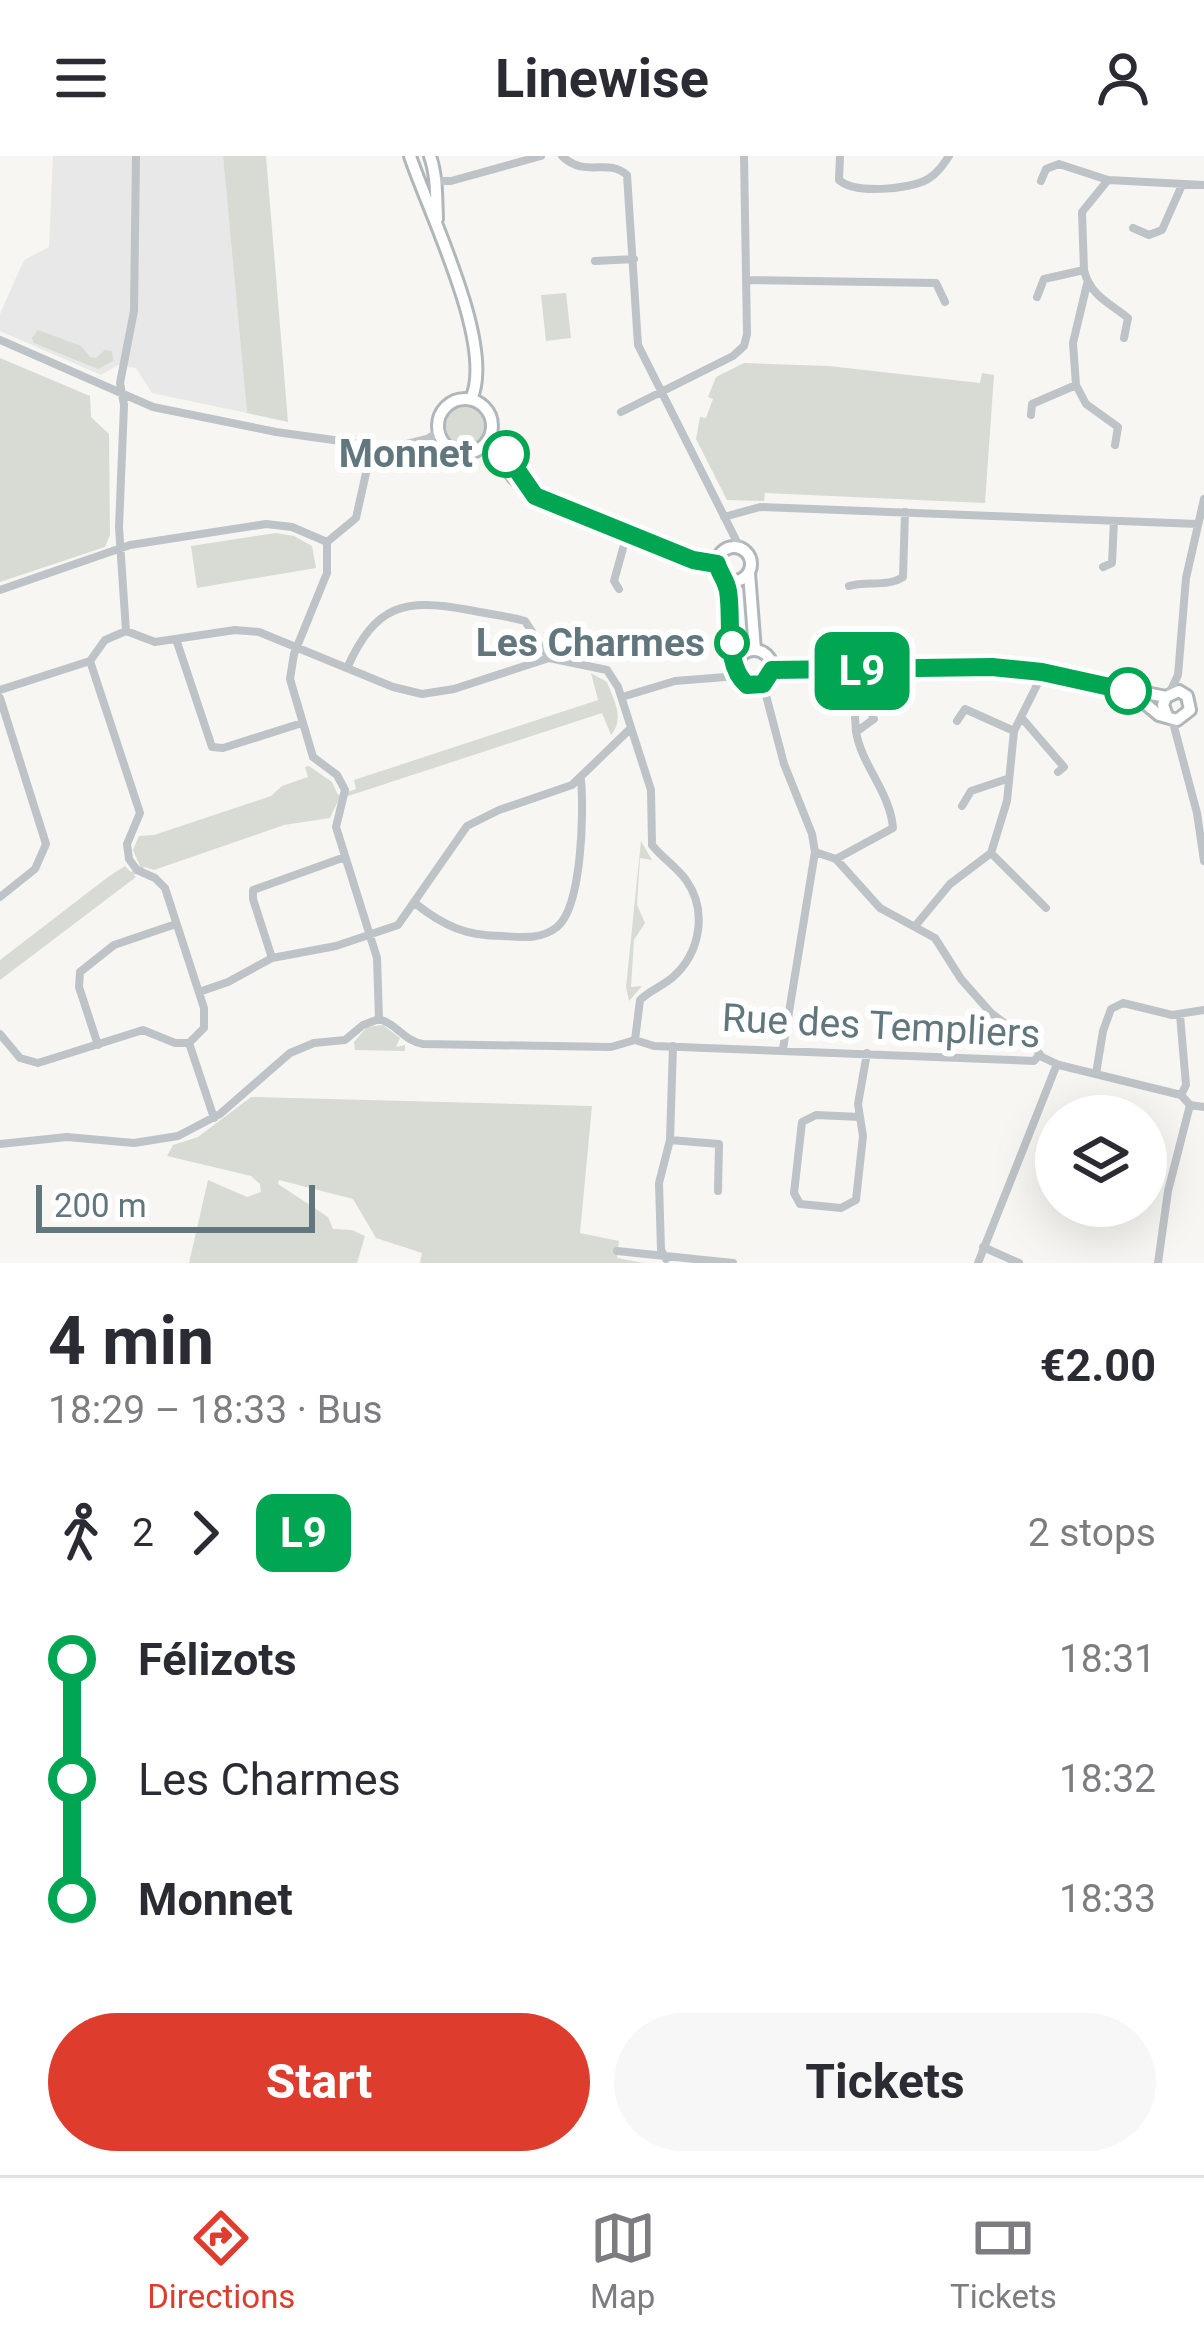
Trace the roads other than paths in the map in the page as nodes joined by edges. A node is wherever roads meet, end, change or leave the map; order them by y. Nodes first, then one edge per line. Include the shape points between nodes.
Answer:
1 (136, 156) edge
2 (410, 156) edge
3 (430, 156) edge
4 (541, 156) edge
5 (744, 156) edge
6 (840, 156) edge
7 (949, 156) edge
8 (565, 157) edge
9 (1108, 180) junction
10 (1041, 181) dead end
11 (1182, 185) junction
12 (1204, 185) edge
13 (430, 186) junction
14 (1133, 228) dead end
15 (634, 259) junction
16 (595, 261) dead end
17 (1084, 270) junction
18 (748, 280) junction
19 (1087, 284) junction
20 (1036, 297) dead end
21 (945, 302) dead end
22 (1124, 338) dead end
23 (0, 340) edge
24 (1076, 385) junction
25 (662, 393) junction
26 (122, 396) junction
27 (471, 399) junction
28 (621, 412) dead end
29 (1031, 416) dead end
30 (439, 432) junction
31 (488, 441) junction
32 (372, 446) junction
33 (1115, 446) dead end
34 (1204, 499) edge
35 (905, 512) junction
36 (724, 517) junction
37 (1114, 521) junction
38 (1198, 524) junction
39 (627, 534) junction
40 (327, 542) junction
41 (120, 548) junction
42 (733, 549) junction
43 (717, 564) junction
44 (1103, 567) dead end
45 (748, 573) junction
46 (730, 580) junction
47 (849, 586) dead end
48 (619, 589) dead end
49 (0, 590) edge
50 (126, 631) junction
51 (176, 639) junction
52 (297, 646) junction
53 (755, 650) junction
54 (549, 658) junction
55 (91, 661) junction
56 (737, 661) junction
57 (347, 668) junction
58 (772, 670) junction
59 (852, 671) junction
60 (1039, 672) junction
61 (1178, 675) junction
62 (738, 676) junction
63 (763, 684) junction
64 (853, 686) junction
65 (1132, 692) junction
66 (0, 694) edge
67 (1167, 695) junction
68 (622, 697) junction
69 (1188, 697) junction
70 (1204, 707) edge
71 (1204, 716) edge
72 (1022, 717) junction
73 (1174, 718) junction
74 (957, 721) dead end
75 (302, 723) junction
76 (631, 728) junction
77 (1014, 731) junction
78 (856, 732) junction
79 (1058, 772) dead end
80 (581, 778) junction
81 (1007, 779) junction
82 (962, 806) dead end
83 (815, 853) junction
84 (991, 853) junction
85 (345, 857) junction
86 (836, 860) junction
87 (1204, 861) edge
88 (0, 897) edge
89 (416, 904) junction
90 (1046, 908) dead end
91 (176, 924) junction
92 (916, 925) junction
93 (370, 935) junction
94 (272, 958) junction
95 (199, 992) junction
96 (1204, 1010) edge
97 (1180, 1015) junction
98 (379, 1019) junction
99 (0, 1034) edge
100 (635, 1040) junction
101 (189, 1043) junction
102 (98, 1045) junction
103 (673, 1046) junction
104 (784, 1049) junction
105 (867, 1053) junction
106 (1039, 1055) junction
107 (1057, 1064) junction
108 (1096, 1074) junction
109 (1180, 1095) junction
110 (1190, 1105) junction
111 (1204, 1107) edge
112 (860, 1117) junction
113 (214, 1118) junction
114 (670, 1140) junction
115 (0, 1144) edge
116 (718, 1191) dead end
117 (983, 1247) junction
118 (617, 1251) dead end
119 (666, 1259) junction
120 (733, 1263) edge
121 (978, 1263) edge
122 (1019, 1263) edge
123 (1158, 1263) edge

1 - 26 street via 134,310
2 - 13 street
3 - 13 street
4 - 13 street
5 - 18 street
6 - 7 street via 839,180 850,187 917,184
8 - 15 street via 582,169 626,167
9 - 10 street via 1059,164
9 - 11 street
9 - 17 street via 1082,212
11 - 12 street
11 - 14 street via 1162,230
13 - 27 street via 475,350
15 - 16 street
15 - 25 street via 638,345
17 - 19 street
17 - 20 street via 1044,279
18 - 21 street via 936,283
18 - 25 street via 741,350
19 - 22 street via 1129,318
19 - 24 street via 1073,343
23 - 26 street
24 - 29 street via 1032,404
24 - 33 street via 1086,404 1118,427
25 - 28 street
25 - 36 street
26 - 32 street
26 - 41 street
27 - 30 street via 446,406
27 - 31 street via 491,416
30 - 31 street via 458,452
30 - 32 street via 407,445
31 - 39 street via 535,496
32 - 40 street via 356,518
34 - 38 street
35 - 36 street via 760,507
35 - 37 street
35 - 47 street via 903,577
36 - 42 street
37 - 38 street
37 - 44 street via 1112,563
38 - 61 street
39 - 43 street
39 - 48 street via 614,581
40 - 41 street via 276,524
40 - 52 street via 327,573
41 - 49 street
41 - 50 street
42 - 43 street
42 - 45 street via 751,559
43 - 46 street
45 - 46 street
45 - 53 street
46 - 56 street
50 - 51 street via 155,642
50 - 55 street via 105,640
51 - 52 street via 245,630
51 - 75 street via 212,747
52 - 57 street
52 - 75 street via 290,680
53 - 56 street
53 - 58 street
54 - 57 street via 422,694
54 - 57 street via 525,621 424,603 374,622
54 - 68 street via 607,670
55 - 66 street
55 - 91 street via 140,813 127,854 163,885
56 - 62 street
58 - 59 street
58 - 63 street
59 - 60 street
59 - 64 street
60 - 65 street
60 - 72 street
61 - 67 street
61 - 69 street
62 - 63 street
62 - 68 street via 675,681
63 - 83 street
64 - 78 street
64 - 78 street via 874,719
65 - 67 street
65 - 73 street
66 - 88 street via 46,844 35,869
67 - 69 street
67 - 73 street via 1162,706
68 - 76 street
69 - 70 street
69 - 73 street via 1190,710
71 - 73 street
72 - 77 street
72 - 79 street via 1064,767
73 - 87 street
74 - 77 street via 965,710
75 - 85 street via 314,760 346,790 336,827
76 - 80 street
76 - 100 street via 651,790 652,845 688,882 699,919 686,963 640,1000
77 - 81 street
78 - 86 street via 893,828
80 - 89 street via 467,826
80 - 89 street via 575,889 559,925 532,937 474,936
81 - 82 street via 970,791
81 - 84 street
83 - 86 street
83 - 104 street
84 - 90 street
84 - 92 street via 950,884
85 - 93 street
85 - 94 street via 254,890
86 - 92 street via 880,908
89 - 93 street via 398,925
91 - 95 street
91 - 102 street via 113,945 80,972
92 - 106 street
93 - 94 street
93 - 98 street
94 - 95 street
95 - 101 street via 206,1022
96 - 97 street
97 - 108 street via 1124,1003 1112,1009
97 - 109 street
98 - 100 street, Rue des Templiers via 423,1044 611,1047
98 - 113 street via 345,1040 290,1053
99 - 102 street via 31,1063
100 - 103 street, Rue des Templiers
101 - 102 street via 143,1030
101 - 113 street
103 - 104 street, Rue des Templiers
103 - 114 street
104 - 105 street, Rue des Templiers
105 - 106 street, Rue des Templiers
105 - 112 street
106 - 107 street, Rue des Templiers
107 - 108 street, Rue des Templiers
107 - 117 street
108 - 109 street, Rue des Templiers
109 - 110 street
110 - 111 street
110 - 123 street
112 - 112 street via 802,1122 794,1193 800,1204 841,1208 856,1200
113 - 115 street via 148,1142 67,1137
114 - 116 street via 718,1144
114 - 119 street via 659,1183
117 - 121 street
117 - 122 street
118 - 119 street
119 - 120 street

